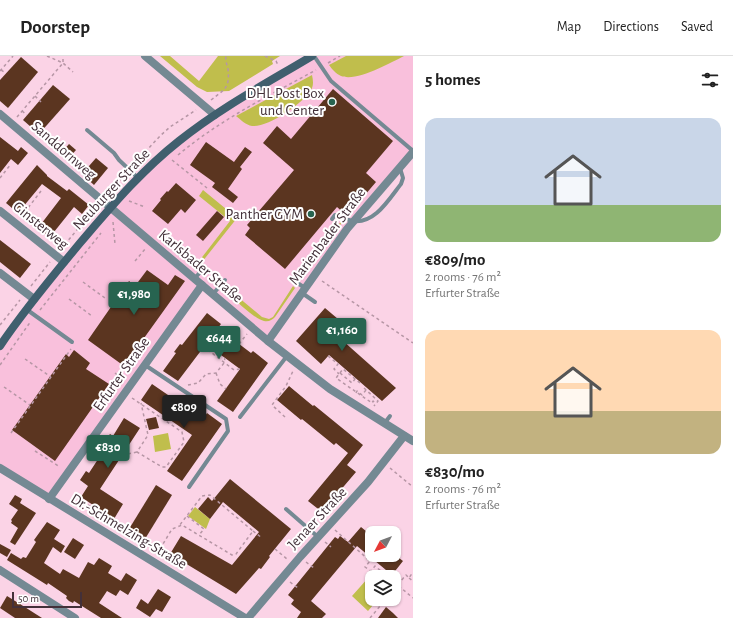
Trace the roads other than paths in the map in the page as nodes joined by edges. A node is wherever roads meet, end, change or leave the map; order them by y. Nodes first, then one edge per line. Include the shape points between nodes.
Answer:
1 (145, 56) edge
2 (313, 56) edge
3 (0, 114) edge
4 (215, 115) junction
5 (86, 130) dead end
6 (413, 151) edge
7 (400, 167) junction
8 (138, 178) junction
9 (110, 208) junction
10 (0, 211) edge
11 (332, 219) dead end
12 (354, 221) junction
13 (64, 262) junction
14 (203, 269) dead end
15 (0, 273) edge
16 (195, 278) junction
17 (225, 280) dead end
18 (296, 282) dead end
19 (202, 284) junction
20 (303, 291) junction
21 (213, 294) junction
22 (34, 299) junction
23 (315, 302) dead end
24 (26, 309) junction
25 (3, 336) edge
26 (268, 341) junction
27 (73, 343) road end
28 (0, 346) edge
29 (287, 356) junction
30 (145, 364) junction
31 (390, 416) dead end
32 (240, 417) dead end
33 (384, 424) junction
34 (404, 436) junction
35 (413, 441) edge
36 (0, 468) edge
37 (189, 487) dead end
38 (49, 499) junction
39 (286, 509) dead end
40 (318, 537) junction
41 (0, 570) edge
42 (75, 618) edge
43 (245, 618) edge
44 (248, 618) edge

1 - 4 street
2 - 4 street, Neuburger Straße
2 - 6 lane via 331,81
3 - 9 street, Sanddornweg
4 - 8 street, Neuburger Straße via 179,141
5 - 8 lane via 114,153
6 - 7 street, Marienbader Straße
7 - 12 street, Marienbader Straße
7 - 12 lane via 403,178 401,184 384,205 372,218
8 - 9 street, Neuburger Straße
9 - 13 street, Neuburger Straße
9 - 16 street, Karlsbader Straße
10 - 13 street, Ginsterweg
11 - 12 lane via 335,215
12 - 20 street, Marienbader Straße
13 - 22 street, Neuburger Straße
14 - 16 lane
15 - 22 street
16 - 19 street, Karlsbader Straße
17 - 21 lane
18 - 20 lane
19 - 21 street, Karlsbader Straße
19 - 30 street, Erfurter Straße
20 - 23 lane
20 - 26 street, Marienbader Straße
21 - 26 street, Karlsbader Straße
22 - 24 street, Neuburger Straße
24 - 25 street, Neuburger Straße
24 - 27 lane
25 - 28 street, Neuburger Straße
26 - 29 street, Karlsbader Straße
29 - 32 lane
29 - 33 street, Karlsbader Straße via 330,389
30 - 37 lane via 226,419 228,431
30 - 38 street, Erfurter Straße
31 - 33 lane
33 - 34 street, Karlsbader Straße
34 - 35 street, Karlsbader Straße
34 - 40 street, Jenaer Straße via 368,482
36 - 38 street, Dr.-Schmelzing-Straße
38 - 43 street, Dr.-Schmelzing-Straße
39 - 40 lane
40 - 44 street, Jenaer Straße
41 - 42 street

